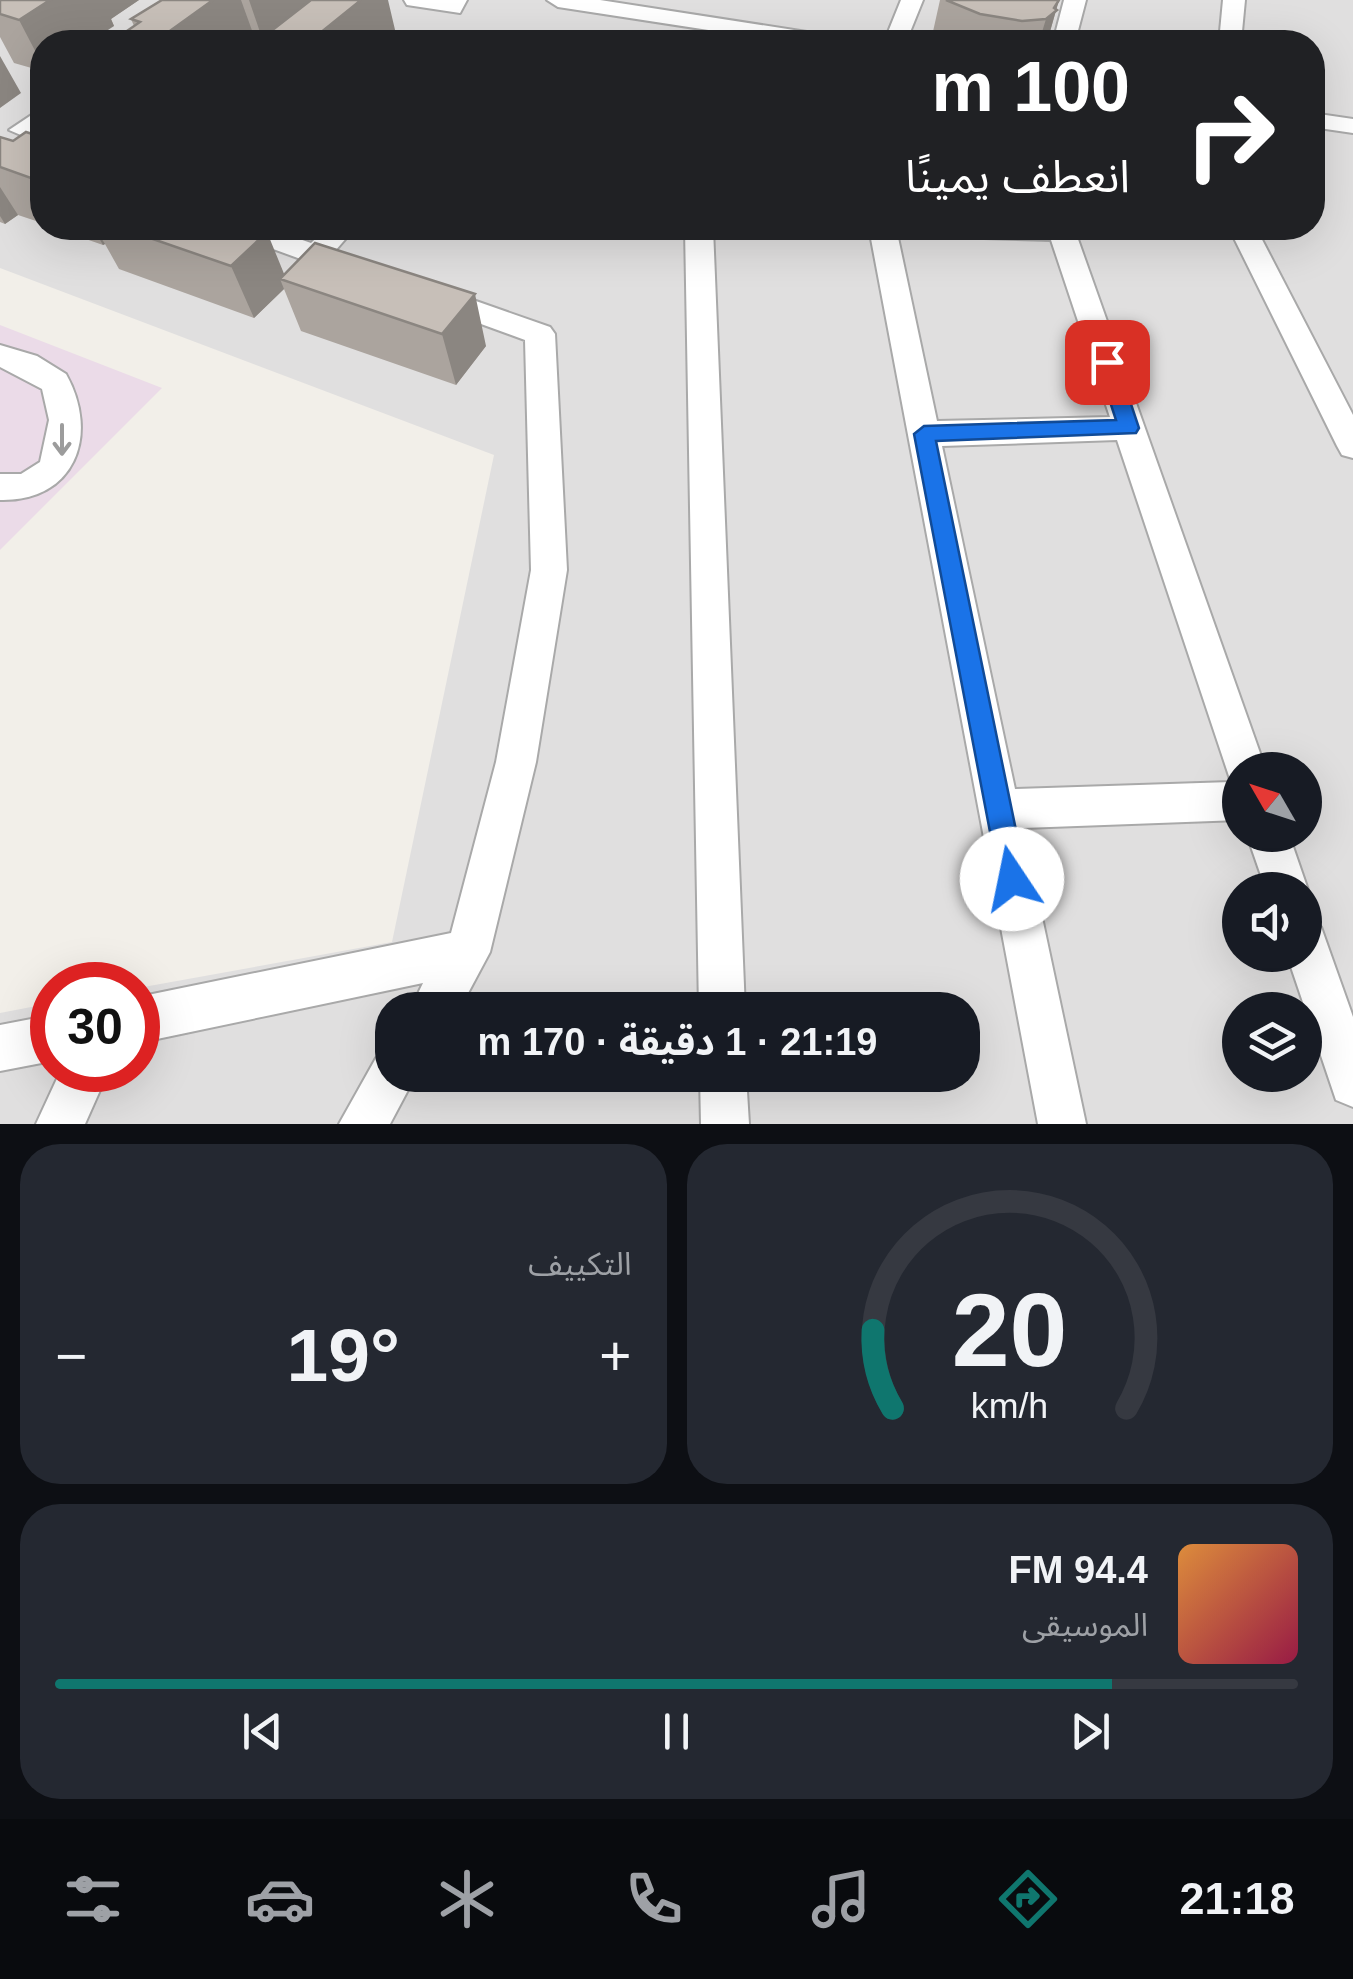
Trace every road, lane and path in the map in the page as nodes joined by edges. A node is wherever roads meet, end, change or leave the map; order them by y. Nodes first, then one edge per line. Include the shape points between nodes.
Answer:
1 (415, 0) edge
2 (456, 0) edge
3 (558, 0) edge
4 (742, 0) edge
5 (912, 0) edge
6 (1075, 0) edge
7 (1234, 0) edge
8 (594, 3) edge
9 (725, 26) junction
10 (686, 30) edge
11 (704, 30) edge
12 (750, 30) edge
13 (900, 30) edge
14 (1067, 30) edge
15 (1231, 30) edge
16 (1325, 122) edge
17 (1353, 126) edge
18 (276, 240) edge
19 (330, 240) edge
20 (699, 240) edge
21 (884, 240) edge
22 (1065, 240) edge
23 (1248, 240) edge
24 (316, 254) junction
25 (368, 273) edge
26 (403, 285) edge
27 (0, 356) edge
28 (1129, 428) junction
29 (924, 434) junction
30 (1353, 446) edge
31 (0, 486) edge
32 (1240, 752) edge
33 (1222, 801) edge
34 (998, 809) junction
35 (468, 952) junction
36 (1315, 972) edge
37 (444, 992) edge
38 (721, 992) edge
39 (160, 1015) edge
40 (30, 1042) edge
41 (0, 1048) edge
42 (1353, 1083) edge
43 (75, 1092) edge
44 (383, 1092) edge
45 (724, 1092) edge
46 (60, 1124) edge
47 (363, 1124) edge
48 (725, 1124) edge
49 (1062, 1124) edge

1 - 2 street via 452,8
3 - 8 street
4 - 9 street
5 - 13 street
6 - 14 street
7 - 15 street
8 - 10 street
9 - 11 street
9 - 12 street
16 - 17 street
18 - 24 street
19 - 24 street
20 - 38 street
21 - 29 street
22 - 28 street
23 - 30 street
24 - 25 street
26 - 35 street via 540,334 548,570 516,762
27 -> 31 street via 55,382 65,450 38,484
28 - 29 street
28 - 32 street
29 - 34 street
33 - 34 street
34 - 49 street
35 - 37 street
35 - 39 street
36 - 42 street
40 - 41 street
43 - 46 street
44 - 47 street
45 - 48 street

